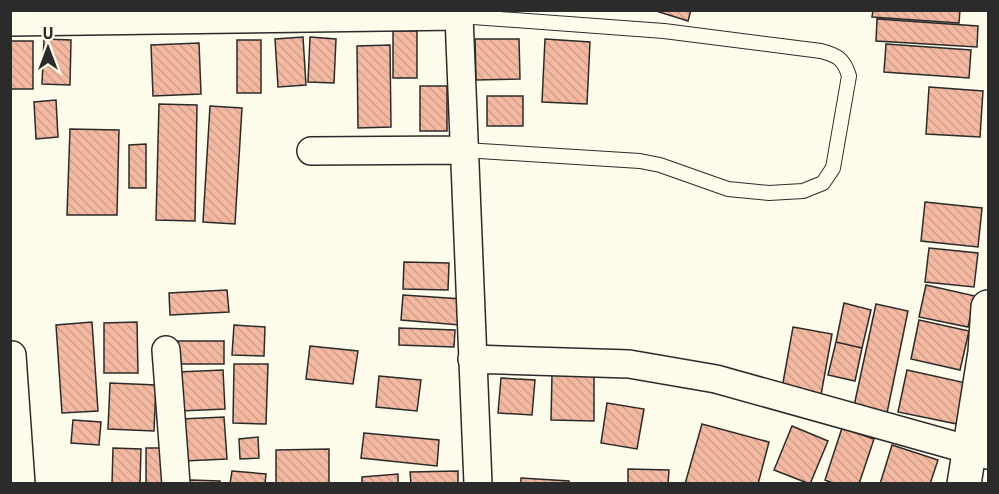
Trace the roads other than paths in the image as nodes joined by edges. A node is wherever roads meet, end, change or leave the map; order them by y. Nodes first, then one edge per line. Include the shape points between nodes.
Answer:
1 (459, 13) edge
2 (10, 22) edge
3 (311, 151) dead end
4 (464, 158) junction
5 (988, 307) edge
6 (166, 350) dead end
7 (472, 354) junction
8 (12, 355) dead end
9 (980, 452) edge
10 (21, 483) edge
11 (176, 483) edge
12 (478, 483) edge
13 (964, 483) edge

1 - 2 street
1 - 4 street
1 - 4 lane via 664,31 820,51 837,55 849,76 833,168 824,183 802,191 729,189 640,161
3 - 4 street
4 - 7 street
5 - 9 street
6 - 11 street
7 - 9 street via 629,364 716,380
7 - 12 street
8 - 10 street
9 - 13 street

